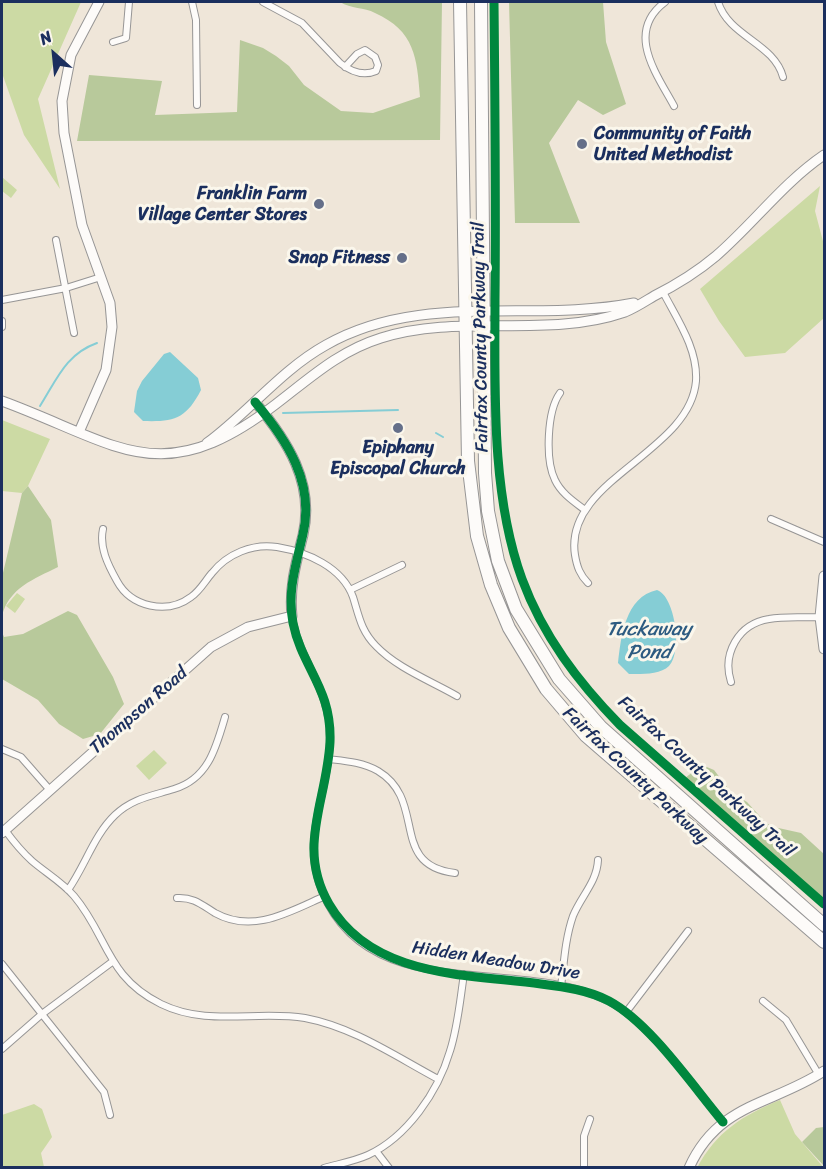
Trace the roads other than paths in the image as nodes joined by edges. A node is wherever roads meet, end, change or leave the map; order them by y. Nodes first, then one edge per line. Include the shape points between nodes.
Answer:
1 (99, 2) edge
2 (129, 2) edge
3 (192, 2) edge
4 (266, 2) edge
5 (460, 2) edge
6 (481, 2) edge
7 (665, 2) edge
8 (718, 2) edge
9 (113, 42) dead end
10 (345, 67) junction
11 (783, 77) dead end
12 (197, 105) dead end
13 (674, 106) dead end
14 (825, 155) edge
15 (56, 240) dead end
16 (101, 277) junction
17 (66, 288) junction
18 (663, 291) junction
19 (2, 300) edge
20 (645, 301) junction
21 (466, 311) junction
22 (483, 312) junction
23 (2, 321) edge
24 (466, 325) junction
25 (482, 325) junction
26 (2, 327) edge
27 (74, 333) dead end
28 (560, 393) dead end
29 (2, 400) edge
30 (255, 402) junction
31 (264, 413) junction
32 (79, 432) junction
33 (202, 446) junction
34 (585, 510) junction
35 (771, 519) dead end
36 (103, 529) dead end
37 (825, 542) edge
38 (297, 553) junction
39 (402, 565) dead end
40 (825, 576) edge
41 (588, 583) dead end
42 (350, 590) junction
43 (292, 616) junction
44 (820, 617) junction
45 (825, 649) edge
46 (731, 682) dead end
47 (457, 696) dead end
48 (225, 717) dead end
49 (2, 749) edge
50 (328, 759) junction
51 (49, 789) junction
52 (3, 831) edge
53 (598, 860) dead end
54 (455, 873) dead end
55 (68, 890) junction
56 (325, 896) junction
57 (177, 898) dead end
58 (825, 925) edge
59 (688, 931) dead end
60 (825, 942) edge
61 (112, 962) junction
62 (2, 964) edge
63 (464, 974) junction
64 (561, 987) junction
65 (763, 1002) dead end
66 (627, 1011) junction
67 (42, 1014) junction
68 (2, 1049) edge
69 (822, 1073) edge
70 (438, 1078) junction
71 (110, 1115) dead end
72 (590, 1119) dead end
73 (723, 1122) junction
74 (376, 1151) junction
75 (324, 1167) edge
76 (389, 1167) edge
77 (584, 1167) edge
78 (689, 1167) edge

1 - 16 street via 71,55 62,101 64,133 82,225
2 - 9 street via 126,38
3 - 12 street via 196,20
4 - 10 street via 302,23
5 - 21 highway, Fairfax County Parkway
6 - 22 highway, Fairfax County Parkway
7 - 13 street via 651,16 645,43 648,59
8 - 11 street via 729,23 772,57
10 - 10 street via 366,74 376,71 378,65 365,50
14 - 18 street via 781,189 716,256
15 - 17 street
16 - 17 street
16 - 32 street via 111,312 111,342 106,370
17 - 19 street
17 - 27 street
18 - 20 street
18 - 34 street via 693,353 693,394 681,417
20 - 22 street via 593,310
20 - 25 street via 624,312 583,321
21 - 22 street
21 - 24 highway, Fairfax County Parkway
21 - 30 street via 404,317 346,336 296,365
22 - 25 highway, Fairfax County Parkway
23 - 26 street
24 - 25 street
24 - 31 street via 408,330 363,344 313,373
24 - 60 highway, Fairfax County Parkway via 468,461 477,536 497,601 522,653 551,696 586,736
25 - 58 highway, Fairfax County Parkway via 488,510 498,561 525,626 560,679 601,728
28 - 34 street via 550,414 551,472 560,488
29 - 32 street
30 - 31 street, Hidden Meadow Drive
30 - 33 street
31 - 33 street via 226,439
31 - 38 street, Hidden Meadow Drive via 292,453 302,482 304,526
32 - 33 street via 142,454 169,454
34 - 41 street via 576,525 573,544 579,571
35 - 37 street
36 - 38 street via 103,550 117,581 129,595 154,607 175,605 192,597 219,565 239,552 267,546
38 - 42 street via 330,567
38 - 43 street, Hidden Meadow Drive
39 - 42 street
40 - 44 street
42 - 47 street via 362,628 381,651
43 - 50 street, Hidden Meadow Drive via 326,704
43 - 51 street, Thompson Road via 248,627 211,647
44 - 45 street
44 - 46 street via 769,619 746,629 730,651
48 - 55 street via 215,751 203,770 185,785 144,797 115,815 100,833
49 - 51 street via 21,757
50 - 54 street via 357,763 385,776 404,799 417,852 430,866
50 - 56 street, Hidden Meadow Drive via 313,838 315,866
51 - 52 street, Thompson Road
52 - 55 street
53 - 64 street via 593,881 571,924
55 - 61 street via 86,912
56 - 57 street via 280,916 247,922 225,917 192,899
56 - 63 street, Hidden Meadow Drive via 351,932 383,956 408,965
59 - 66 street
61 - 67 street
61 - 70 street via 137,989 178,1011 203,1017 277,1015 324,1023 352,1033
62 - 67 street
63 - 64 street, Hidden Meadow Drive
63 - 70 street via 454,1040
64 - 66 street, Hidden Meadow Drive via 596,995
65 - 69 street via 786,1020
66 - 73 street, Hidden Meadow Drive
67 - 68 street
67 - 71 street via 104,1092
69 - 73 street via 746,1107
70 - 74 street via 401,1133
72 - 77 street via 584,1136
73 - 78 street via 700,1147
74 - 75 street
74 - 76 street

